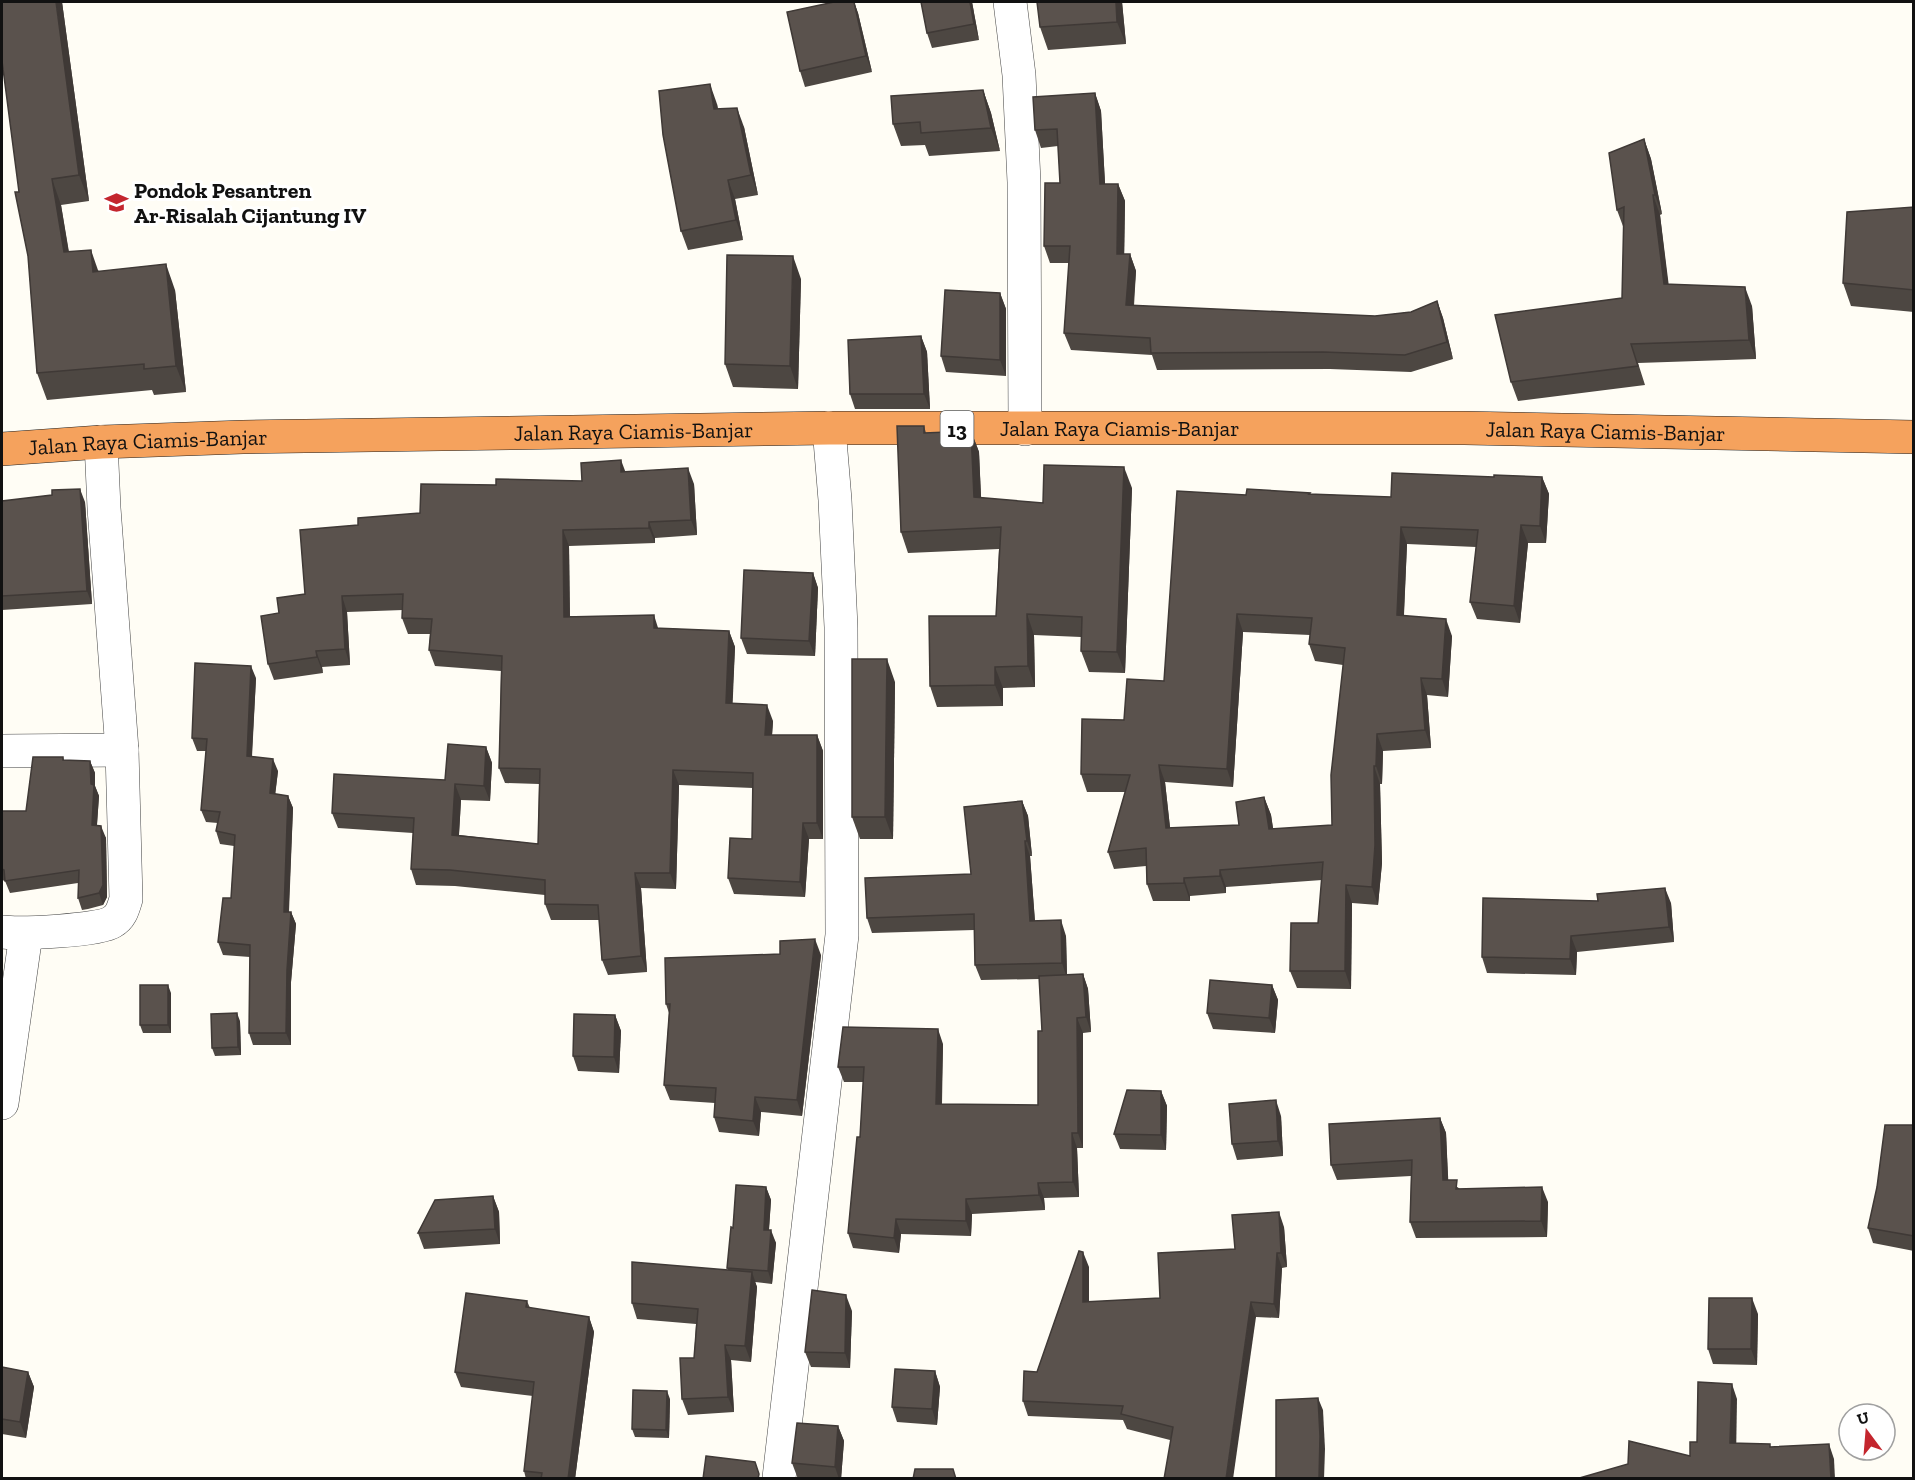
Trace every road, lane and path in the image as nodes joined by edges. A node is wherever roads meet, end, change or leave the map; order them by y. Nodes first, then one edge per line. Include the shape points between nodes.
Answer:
1 (1010, 2) edge
2 (829, 428) junction
3 (1025, 429) junction
4 (1914, 437) edge
5 (101, 442) junction
6 (2, 449) edge
7 (122, 750) junction
8 (2, 751) edge
9 (14, 933) edge
10 (2, 1103) edge
11 (779, 1479) edge

1 - 3 street via 1019,75 1024,182
2 - 3 highway, Jalan Raya Ciamis-Banjar / 13
2 - 5 highway, Jalan Raya Ciamis-Banjar / 13
2 - 11 street via 841,627 842,935
3 - 4 highway, Jalan Raya Ciamis-Banjar / 13 via 1464,428
5 - 6 highway, Jalan Raya Ciamis-Banjar / 13
5 - 7 street
7 - 8 street
7 - 9 street via 126,899 121,914 107,925
9 - 10 street

